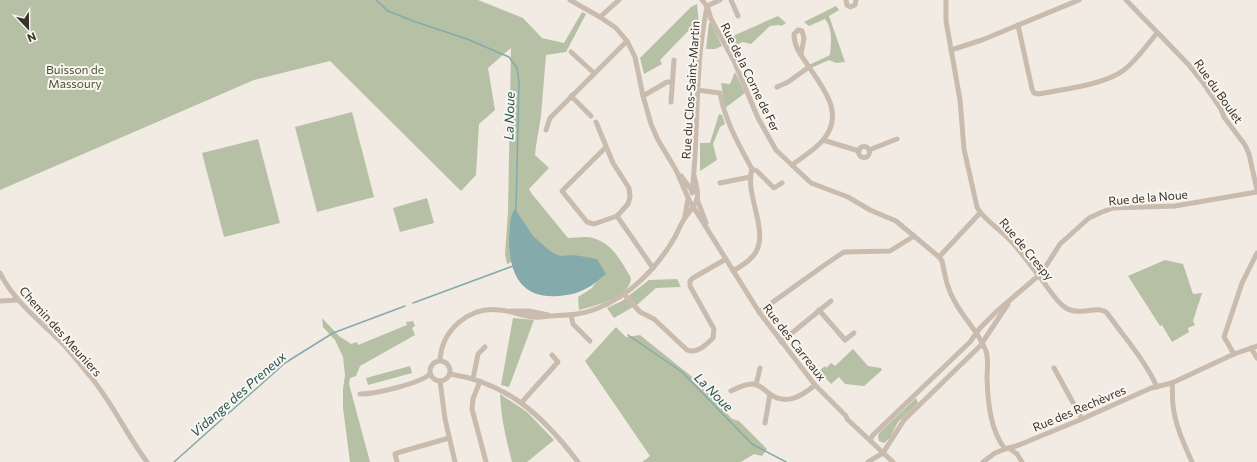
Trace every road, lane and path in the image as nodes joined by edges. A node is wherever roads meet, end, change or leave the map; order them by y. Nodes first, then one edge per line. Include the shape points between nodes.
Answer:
1 (570, 0) edge
2 (620, 0) edge
3 (702, 0) edge
4 (720, 0) edge
5 (731, 0) edge
6 (846, 0) edge
7 (856, 0) edge
8 (946, 0) edge
9 (1078, 0) edge
10 (1126, 0) edge
11 (1064, 3) edge
12 (707, 6) junction
13 (738, 16) dead end
14 (600, 17) junction
15 (1018, 25) junction
16 (1157, 33) junction
17 (627, 40) junction
18 (951, 50) junction
19 (571, 52) dead end
20 (801, 55) dead end
21 (674, 60) dead end
22 (809, 67) junction
23 (594, 73) junction
24 (672, 82) junction
25 (777, 87) dead end
26 (697, 90) junction
27 (571, 96) junction
28 (643, 96) junction
29 (671, 102) dead end
30 (591, 116) dead end
31 (596, 122) dead end
32 (546, 130) dead end
33 (897, 139) dead end
34 (823, 140) junction
35 (606, 147) junction
36 (869, 150) junction
37 (859, 151) junction
38 (792, 165) junction
39 (752, 169) junction
40 (676, 170) junction
41 (694, 176) junction
42 (750, 177) junction
43 (684, 180) junction
44 (720, 183) dead end
45 (782, 183) dead end
46 (1256, 192) edge
47 (693, 198) junction
48 (697, 213) junction
49 (980, 213) junction
50 (688, 214) junction
51 (617, 216) junction
52 (684, 220) junction
53 (708, 230) junction
54 (914, 236) junction
55 (1257, 253) edge
56 (939, 257) junction
57 (726, 259) junction
58 (653, 268) junction
59 (733, 271) junction
60 (0, 273) edge
61 (1038, 276) junction
62 (624, 294) junction
63 (18, 300) junction
64 (831, 300) dead end
65 (1011, 300) junction
66 (0, 301) edge
67 (820, 310) junction
68 (759, 312) junction
69 (571, 315) junction
70 (854, 333) dead end
71 (977, 333) junction
72 (590, 341) dead end
73 (781, 342) junction
74 (982, 342) junction
75 (1257, 346) edge
76 (485, 347) dead end
77 (1251, 348) junction
78 (1234, 354) junction
79 (552, 355) dead end
80 (1257, 358) edge
81 (440, 360) junction
82 (760, 368) dead end
83 (1054, 368) dead end
84 (430, 374) junction
85 (450, 374) junction
86 (473, 378) junction
87 (440, 381) junction
88 (480, 381) junction
89 (1172, 383) junction
90 (756, 385) junction
91 (815, 385) junction
92 (1157, 387) junction
93 (731, 391) dead end
94 (360, 394) dead end
95 (770, 394) junction
96 (521, 403) junction
97 (1082, 419) junction
98 (765, 423) dead end
99 (449, 438) junction
100 (870, 440) junction
101 (1007, 448) junction
102 (883, 453) junction
103 (147, 462) edge
104 (397, 462) edge
105 (455, 462) edge
106 (486, 462) edge
107 (578, 462) edge
108 (868, 462) edge
109 (893, 462) edge
110 (983, 462) edge
111 (1022, 462) edge
112 (1192, 462) edge

1 - 14 street, Rue des Carreaux
2 - 14 street
3 - 12 street, Rue de la Corne de Fer
4 - 12 street
5 - 13 street
6 - 7 street via 850,7 855,5
8 - 18 street via 946,21
9 - 11 street
10 - 16 street, Rue du Boulet
11 - 15 street
12 - 26 street, Rue du Clos-Saint-Martin
12 - 38 street, Rue de la Corne de Fer via 758,118 776,150
14 - 17 street, Rue des Carreaux via 616,28
15 - 16 street via 1032,89 1038,94 1112,77 1124,70
15 - 18 street
16 - 46 street, Rue du Boulet via 1188,64 1245,145 1255,177
17 - 23 street
17 - 28 street, Rue des Carreaux via 635,57
18 - 49 street via 960,100 964,149
19 - 23 street
20 - 22 street
21 - 24 street
22 - 25 street
22 - 34 street via 831,103 833,117 830,129
23 - 27 street
24 - 28 street via 667,82
24 - 29 street
26 - 39 street via 720,93 722,107 730,127
26 - 41 street, Rue du Clos-Saint-Martin
27 - 30 street
27 - 32 street via 550,118
28 - 40 street, Rue des Carreaux via 658,140
31 - 35 street
33 - 36 street
34 - 37 street
34 - 38 street
35 - 51 street via 630,194 626,208
35 - 51 street via 562,191 590,223 600,223
36 - 37 street via 864,146
36 - 37 street via 869,154 864,157 860,156
38 - 54 street, Rue de la Corne de Fer via 810,183 848,197 896,221
39 - 42 street
39 - 45 street via 774,188
40 - 43 street, Rue des Carreaux
40 - 47 street, Rue des Carreaux
41 - 43 street
41 - 47 street, Rue du Clos-Saint-Martin
42 - 44 street
42 - 59 street via 760,244 753,256
43 - 47 street, Rue des Carreaux
46 - 61 street, Rue de la Noue via 1175,206 1113,208 1102,212 1089,218 1068,236
47 - 48 street, Rue des Carreaux
47 - 50 street, Rue du Clos-Saint-Martin
47 - 52 street, Rue du Clos-Saint-Martin
47 - 53 street, Rue des Carreaux
48 - 50 street
48 - 53 street, Rue des Carreaux
49 - 56 street
49 - 61 street, Rue de Crespy via 1007,237
50 - 52 street, Rue du Clos-Saint-Martin
51 - 58 street
52 - 58 street, Rue du Clos-Saint-Martin via 668,249
53 - 57 street, Rue des Carreaux
54 - 56 street, Rue de la Corne de Fer
54 - 68 street via 890,251 844,252
55 - 78 street via 1242,283 1224,337
56 - 71 street via 950,294
57 - 59 street, Rue des Carreaux
57 - 62 street via 690,281 690,286 714,329 713,338 697,351 687,350 654,319 640,312
58 - 62 street, Rue du Clos-Saint-Martin
59 - 68 street, Rue des Carreaux
60 - 63 street, Chemin des Meuniers
61 - 65 street, Rue de la Noue
61 - 92 street, Rue de Crespy via 1064,307 1077,312 1104,310 1137,352
62 - 69 street, Rue du Clos-Saint-Martin via 595,310
63 - 66 street
63 - 103 street, Chemin des Meuniers via 61,342 91,378
64 - 67 street
65 - 71 street, Rue de la Noue
65 - 74 street, Rue de la Noue
67 - 70 street via 846,340
67 - 73 street
68 - 73 street, Rue des Carreaux
69 - 72 street via 573,324
69 - 81 street, Rue du Clos-Saint-Martin via 536,318 493,309 479,311 466,317 448,335
71 - 74 street
71 - 100 street, Rue de la Noue
73 - 91 street, Rue des Carreaux
74 - 101 street via 987,357 988,400 991,413 998,440
74 - 102 street, Rue de la Noue via 904,420
75 - 77 street, Rue des Rechèvres
76 - 86 street via 478,354
77 - 78 street, Rue des Rechèvres
77 - 80 street
78 - 89 street, Rue des Rechèvres
79 - 96 street via 558,362
81 - 84 street via 432,365
81 - 85 street via 448,364
82 - 90 street
83 - 97 street
84 - 87 street
84 - 94 street via 414,382 370,394
85 - 86 street
85 - 87 street
86 - 88 street
87 - 99 street
88 - 96 street via 503,391
88 - 106 street via 472,408
89 - 92 street, Rue des Rechèvres
89 - 112 street via 1175,416
90 - 93 street via 742,386
90 - 95 street via 763,387
91 - 95 street via 790,400
91 - 100 street, Rue des Carreaux
92 - 97 street, Rue des Rechèvres
95 - 98 street
96 - 107 street via 535,413
97 - 101 street, Rue des Rechèvres
99 - 104 street via 397,453
99 - 105 street
100 - 102 street, Rue des Carreaux
101 - 110 street, Rue des Rechèvres
101 - 111 street via 1017,454
102 - 108 street
102 - 109 street, Rue des Carreaux

